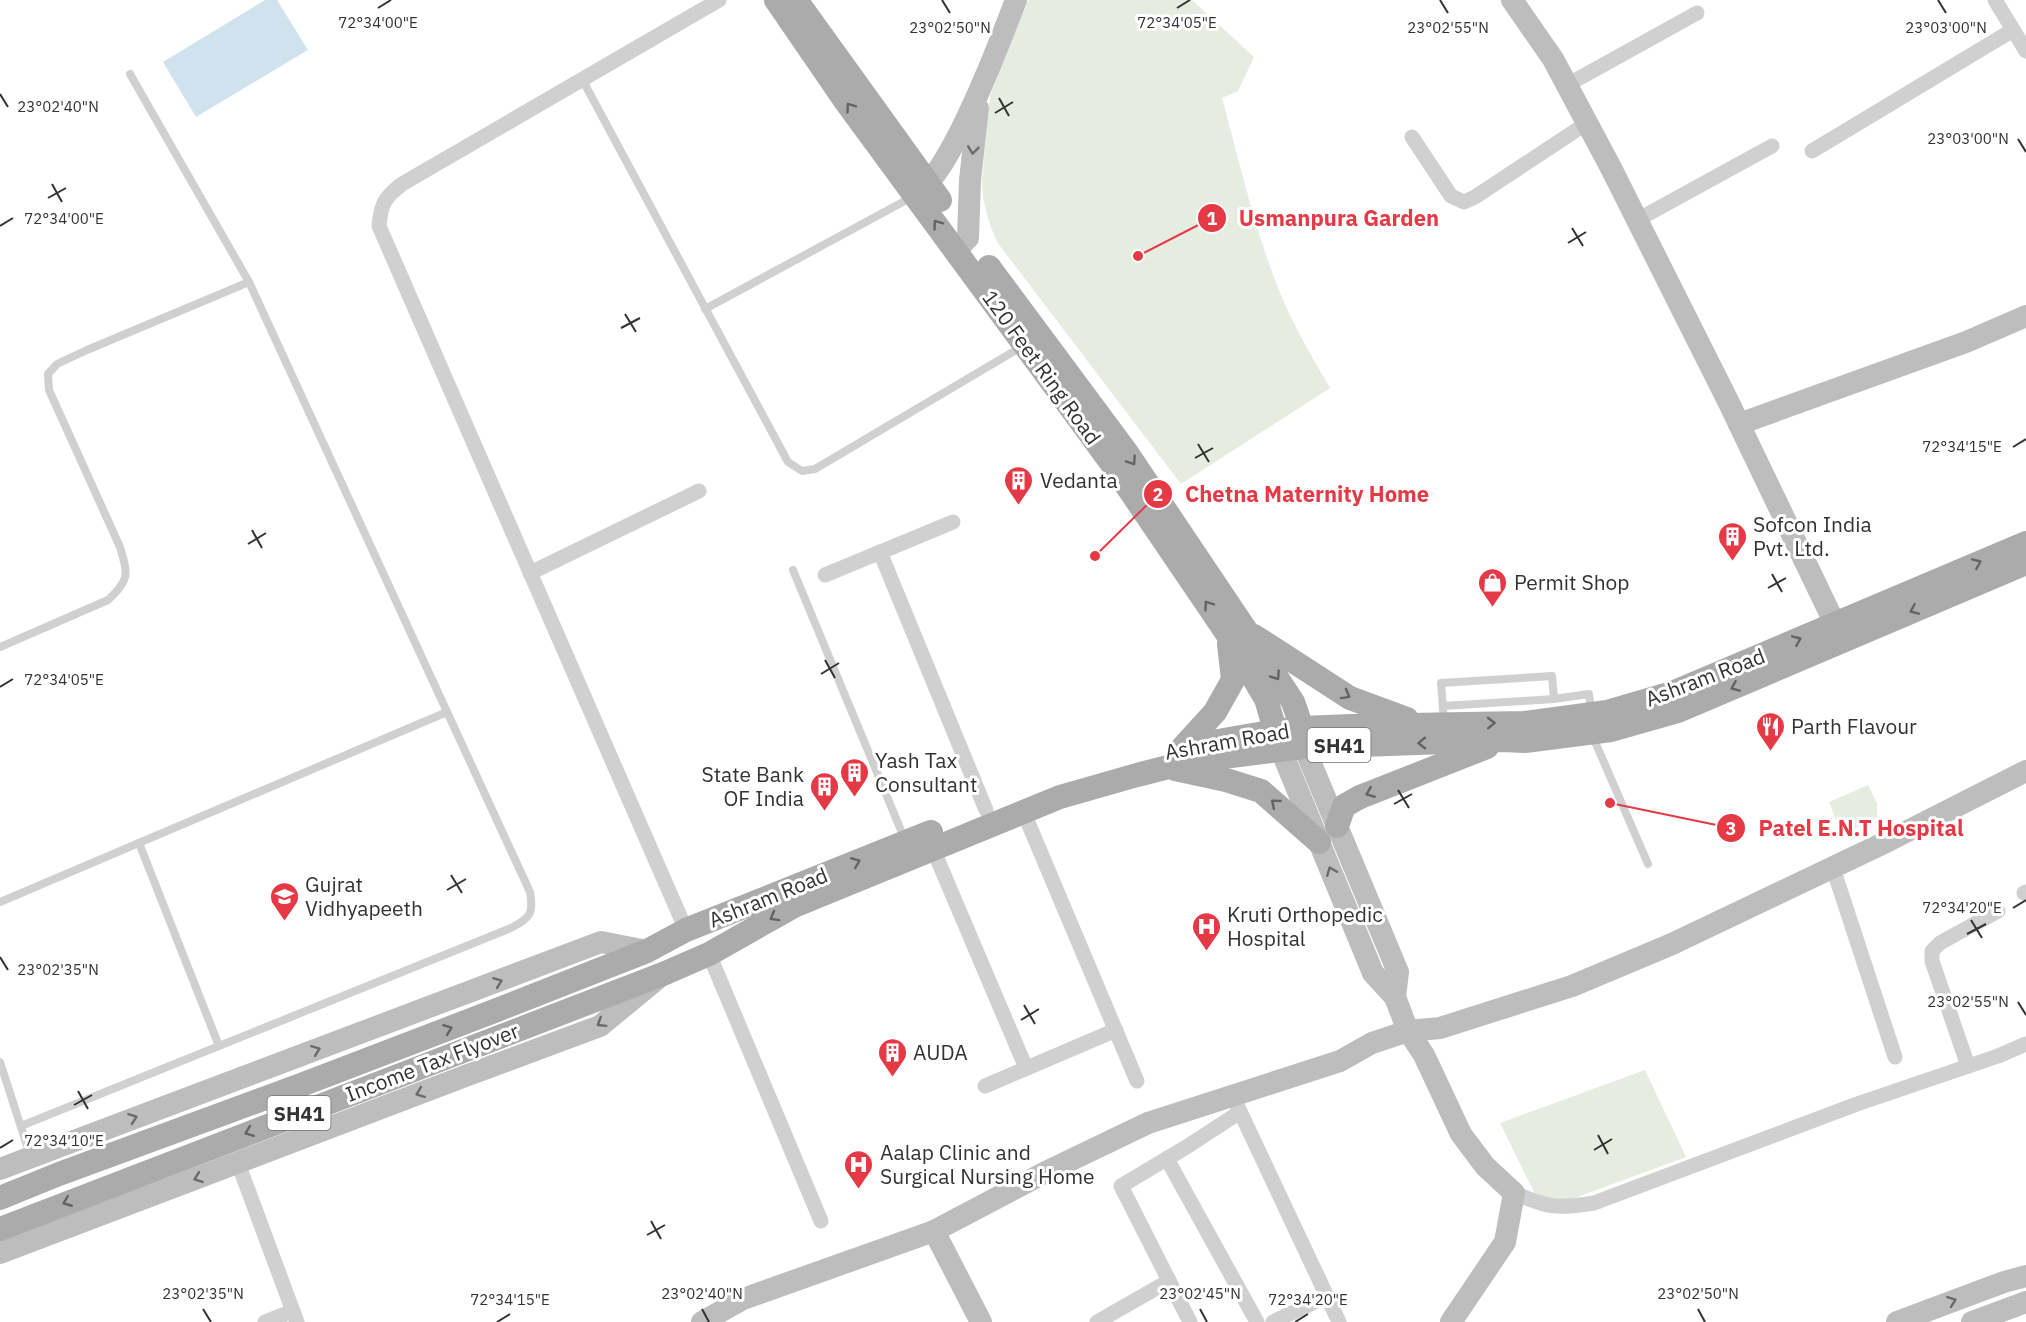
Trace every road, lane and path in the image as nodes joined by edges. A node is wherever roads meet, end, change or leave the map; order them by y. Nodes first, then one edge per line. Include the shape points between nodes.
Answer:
1 (719, 0) edge
2 (776, 0) edge
3 (796, 0) edge
4 (1016, 0) edge
5 (1512, 0) edge
6 (1995, 0) edge
7 (1697, 13) dead end
8 (2013, 30) junction
9 (2026, 51) edge
10 (130, 74) dead end
11 (582, 79) junction
12 (1567, 85) junction
13 (980, 92) junction
14 (1587, 123) junction
15 (1412, 137) dead end
16 (1772, 146) dead end
17 (1812, 151) dead end
18 (922, 190) junction
19 (1637, 220) junction
20 (962, 244) junction
21 (249, 282) junction
22 (705, 309) junction
23 (2026, 316) edge
24 (1025, 345) junction
25 (1739, 424) junction
26 (699, 491) dead end
27 (953, 522) dead end
28 (2026, 543) edge
29 (880, 552) junction
30 (2026, 563) edge
31 (793, 570) dead end
32 (530, 573) junction
33 (825, 575) dead end
34 (1236, 632) junction
35 (1839, 632) junction
36 (0, 647) edge
37 (1554, 699) junction
38 (447, 712) junction
39 (1444, 715) junction
40 (1591, 723) junction
41 (1420, 724) junction
42 (1291, 739) junction
43 (1503, 740) junction
44 (1183, 747) junction
45 (1167, 768) junction
46 (2026, 771) edge
47 (986, 810) junction
48 (1024, 813) junction
49 (1337, 826) junction
50 (906, 842) junction
51 (1319, 842) junction
52 (139, 843) junction
53 (933, 849) junction
54 (1648, 864) dead end
55 (1833, 868) junction
56 (0, 902) edge
57 (1998, 911) dead end
58 (686, 930) junction
59 (647, 951) junction
60 (709, 954) junction
61 (663, 974) junction
62 (1395, 997) junction
63 (1116, 1030) junction
64 (1408, 1030) junction
65 (2026, 1044) edge
66 (219, 1046) junction
67 (1895, 1057) dead end
68 (0, 1062) edge
69 (1968, 1066) junction
70 (1026, 1068) junction
71 (1137, 1081) dead end
72 (985, 1086) dead end
73 (1237, 1104) junction
74 (21, 1126) junction
75 (30, 1156) junction
76 (1167, 1159) junction
77 (238, 1163) junction
78 (0, 1169) edge
79 (1514, 1193) junction
80 (0, 1198) edge
81 (822, 1221) dead end
82 (0, 1229) edge
83 (934, 1231) junction
84 (0, 1253) edge
85 (2026, 1276) edge
86 (1169, 1281) junction
87 (1327, 1296) junction
88 (2026, 1302) edge
89 (295, 1316) edge
90 (265, 1322) edge
91 (702, 1322) edge
92 (981, 1322) edge
93 (1096, 1322) edge
94 (1190, 1322) edge
95 (1257, 1322) edge
96 (1273, 1322) edge
97 (1339, 1322) edge
98 (1451, 1322) edge
99 (1897, 1322) edge
100 (1972, 1322) edge

1 - 11 street
18 -> 2 main road, 120 Feet Ring Road via 846,102
3 - 18 main road, 120 Feet Ring Road
4 - 13 main road
5 - 12 main road
6 - 8 street
7 - 12 street
8 - 9 street
8 - 17 street
10 - 21 lane
11 - 22 lane
11 - 32 street via 402,184 383,202 380,212 379,226
12 - 14 main road
13 - 18 main road via 950,152
13 -> 20 main road
14 - 15 street via 1464,202 1452,196
14 - 19 main road
16 - 19 street
18 - 20 main road, 120 Feet Ring Road
18 - 22 lane
19 - 25 main road
20 - 24 main road, 120 Feet Ring Road
20 -> 34 main road, 120 Feet Ring Road via 1127,453
21 - 36 lane via 87,350 57,364 48,374 50,390 127,570 122,586 108,600
21 - 38 lane
22 - 24 lane via 788,462 801,471 815,469
23 - 25 main road via 1966,342
34 -> 24 main road, 120 Feet Ring Road
25 - 35 main road
26 - 32 street
27 - 29 street
35 -> 28 main road, Ashram Road
29 - 33 street
29 - 47 street
30 -> 35 main road, Ashram Road / SH41
31 - 50 lane
32 - 58 street
34 -> 41 main road via 1350,698
34 - 42 main road, 120 Feet Ring Road via 1293,702
34 - 44 main road via 1233,680 1215,712
35 - 40 main road, Ashram Road / SH41 via 1678,711 1611,730
37 - 39 lane
37 - 39 lane via 1552,676 1441,683
37 - 40 lane via 1589,694
38 - 52 lane
38 - 66 lane via 530,892 533,907 527,919
39 -> 40 main road, Ashram Road via 1524,723
39 - 41 main road, Ashram Road
40 - 43 main road, Ashram Road / SH41 via 1525,741
40 - 54 lane
41 - 42 main road, Ashram Road
43 -> 42 main road, Ashram Road / SH41
42 - 44 main road, Ashram Road
42 - 45 main road, Ashram Road / SH41
42 - 49 main road
42 - 51 main road
43 -> 49 main road via 1360,797 1344,806
44 - 47 main road, Ashram Road via 1054,782
45 - 48 main road, Ashram Road / SH41 via 1060,797
51 -> 45 main road via 1261,791
46 - 55 main road
47 - 50 main road, Ashram Road
48 - 53 main road, Ashram Road / SH41
48 - 63 street
49 - 62 main road via 1398,972
58 -> 50 main road, Ashram Road
62 -> 51 main road via 1373,973
52 - 56 lane
52 - 66 lane
53 -> 60 main road, Ashram Road / SH41 via 794,906
53 - 70 street
55 - 64 main road via 1572,986 1440,1028
55 - 67 street
57 - 69 street via 1932,951
58 - 59 main road, Ashram Road
75 -> 59 main road via 601,942
80 -> 59 main road, Income Tax Flyover
60 - 61 main road, Ashram Road / SH41
60 - 81 street
61 -> 77 main road via 600,1026
61 -> 82 main road, Income Tax Flyover / SH41
62 - 64 main road
63 - 70 street
63 - 71 street
64 - 73 main road
64 - 79 main road via 1461,1134 1485,1166
65 - 69 street
66 - 74 lane
68 - 74 lane
69 - 79 street via 1594,1203 1543,1206
70 - 72 street
73 - 76 street
73 - 83 main road via 1148,1123
73 - 87 street
74 - 75 lane
75 - 78 main road
76 - 86 street via 1120,1186
76 - 95 street
77 -> 84 main road
77 - 89 street
79 - 98 main road via 1505,1242
83 - 91 main road via 743,1299
83 - 92 main road
99 -> 85 main road
86 - 93 street
86 - 94 street
87 - 96 street
87 - 97 street
88 - 100 main road
89 - 90 street

